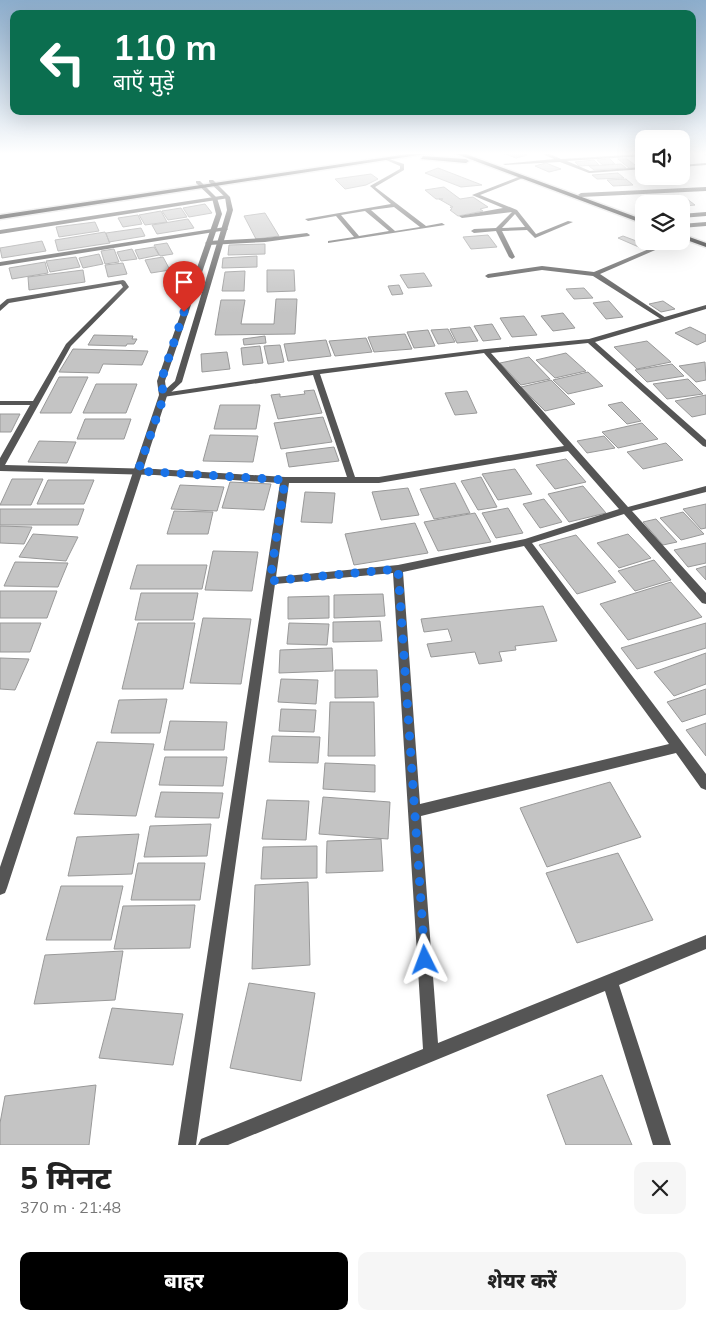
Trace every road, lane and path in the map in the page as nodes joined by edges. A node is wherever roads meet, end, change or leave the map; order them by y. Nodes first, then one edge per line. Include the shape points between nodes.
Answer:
1 (49, 205) edge
2 (73, 205) edge
3 (167, 205) edge
4 (216, 205) edge
5 (229, 205) edge
6 (393, 205) edge
7 (395, 205) edge
8 (501, 205) edge
9 (599, 205) edge
10 (610, 205) edge
11 (367, 210) junction
12 (512, 210) junction
13 (0, 212) edge
14 (336, 214) junction
15 (706, 214) edge
16 (635, 215) edge
17 (690, 215) edge
18 (462, 216) dead end
19 (0, 217) edge
20 (308, 219) dead end
21 (635, 219) edge
22 (570, 222) dead end
23 (706, 224) edge
24 (442, 225) dead end
25 (690, 225) edge
26 (424, 227) junction
27 (529, 228) junction
28 (498, 229) junction
29 (224, 230) junction
30 (474, 230) dead end
31 (212, 231) junction
32 (0, 232) edge
33 (393, 232) junction
34 (307, 235) dead end
35 (358, 237) junction
36 (690, 238) edge
37 (690, 239) edge
38 (706, 241) edge
39 (221, 242) junction
40 (330, 242) dead end
41 (208, 243) junction
42 (706, 245) edge
43 (652, 250) edge
44 (512, 257) dead end
45 (0, 264) edge
46 (595, 274) junction
47 (488, 276) dead end
48 (706, 307) edge
49 (0, 308) edge
50 (664, 319) junction
51 (590, 340) junction
52 (486, 350) junction
53 (316, 372) junction
54 (164, 396) junction
55 (0, 403) edge
56 (35, 403) junction
57 (706, 444) edge
58 (570, 448) junction
59 (0, 467) edge
60 (138, 471) junction
61 (285, 480) junction
62 (352, 480) junction
63 (706, 489) edge
64 (626, 510) junction
65 (526, 542) junction
66 (398, 569) junction
67 (270, 581) junction
68 (706, 600) edge
69 (678, 748) junction
70 (706, 784) edge
71 (416, 811) junction
72 (0, 888) edge
73 (706, 942) edge
74 (610, 980) junction
75 (431, 1054) junction
76 (187, 1145) edge
77 (207, 1145) edge
78 (662, 1145) edge

1 - 13 main road
2 - 19 main road
3 - 32 street
4 - 31 street via 219,214
5 - 29 street
6 - 11 street
7 - 26 street
8 - 12 street
9 - 21 main road
10 - 16 main road
11 - 14 street
11 - 33 street
12 - 18 street
12 - 27 street
12 - 28 street
14 - 20 street
14 - 35 street
15 - 17 street
22 - 27 street via 535,236
23 - 25 street
24 - 26 street
26 - 33 street
27 - 28 street
28 - 30 street
28 - 44 street
29 - 31 street
29 - 39 street
31 - 41 street
31 - 45 street
33 - 35 street
34 - 39 street
35 - 40 street
36 - 38 main road
37 - 42 main road
39 - 41 street
39 - 54 street via 178,382
41 - 54 street via 161,381
43 - 46 street
46 - 47 street via 542,268
46 - 50 street
48 - 50 street
49 - 56 street via 7,301 123,282 126,286 68,345
50 - 51 street
51 - 52 street
51 - 57 street
52 - 53 street
52 - 58 street
53 - 54 street
53 - 62 street
54 - 60 street
55 - 56 street
56 - 59 street
58 - 62 street via 379,480
58 - 64 street
59 - 60 street
60 - 61 street
60 - 72 street
61 - 62 street
61 - 67 street
63 - 64 street
64 - 65 street
64 - 68 street
65 - 66 street
65 - 69 street
66 - 67 street
66 - 71 street
67 - 76 street
69 - 70 street
69 - 71 street
71 - 75 street
73 - 74 street
74 - 75 street
74 - 78 street
75 - 77 street

